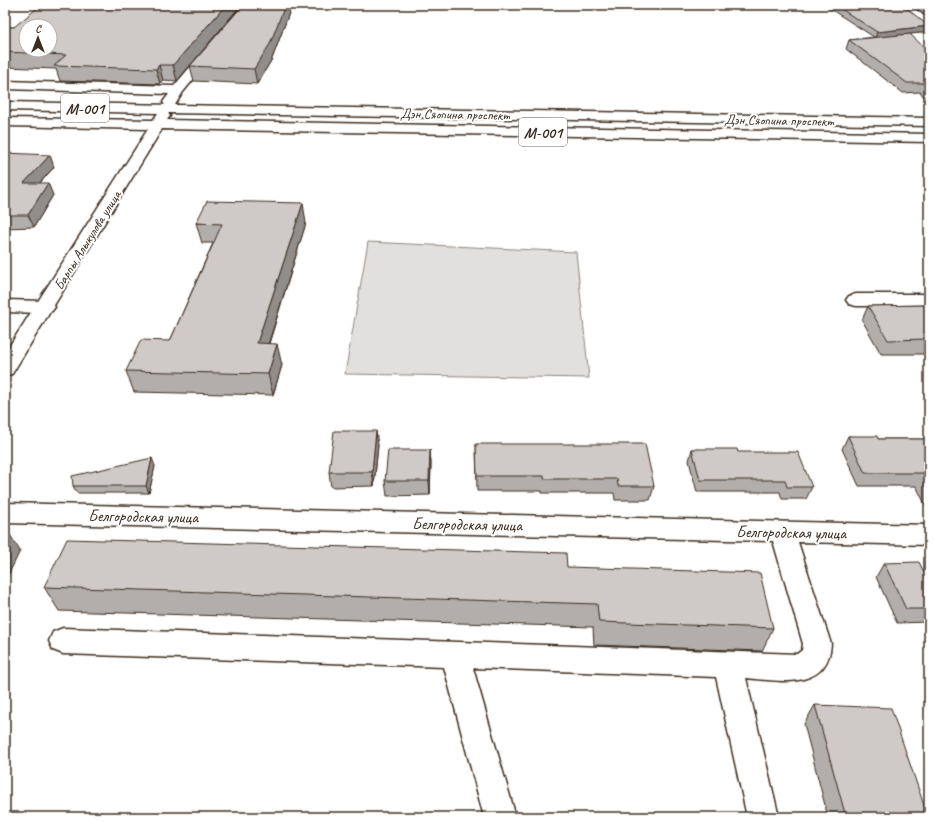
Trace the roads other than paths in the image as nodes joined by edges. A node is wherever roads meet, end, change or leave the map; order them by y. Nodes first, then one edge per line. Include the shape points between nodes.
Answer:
1 (249, 5) edge
2 (903, 5) edge
3 (928, 25) edge
4 (5, 85) edge
5 (178, 90) junction
6 (5, 106) edge
7 (166, 109) junction
8 (5, 122) edge
9 (929, 122) edge
10 (158, 126) junction
11 (929, 138) edge
12 (856, 300) dead end
13 (929, 300) edge
14 (5, 306) edge
15 (45, 307) junction
16 (5, 369) edge
17 (5, 512) edge
18 (782, 531) junction
19 (929, 535) edge
20 (63, 641) dead end
21 (455, 655) junction
22 (728, 664) junction
23 (500, 817) edge
24 (763, 817) edge

1 - 5 main road, Барпы Алыкулова улица
2 - 3 main road
4 - 5 main road
5 - 7 main road, Барпы Алыкулова улица
6 - 7 main road, Дэн Сяопина проспект / M-001
7 - 9 main road, Дэн Сяопина проспект / M-001
7 - 10 main road, Барпы Алыкулова улица
8 - 10 main road, Дэн Сяопина проспект / M-001
10 - 11 main road, Дэн Сяопина проспект / M-001
10 - 15 main road, Барпы Алыкулова улица
12 - 13 main road
14 - 15 main road
15 - 16 main road, Барпы Алыкулова улица
17 - 18 main road, Белгородская улица
18 - 19 main road, Белгородская улица
18 - 22 main road via 817,644 816,656 800,667
20 - 21 main road
21 - 22 main road
21 - 23 main road
22 - 24 main road

